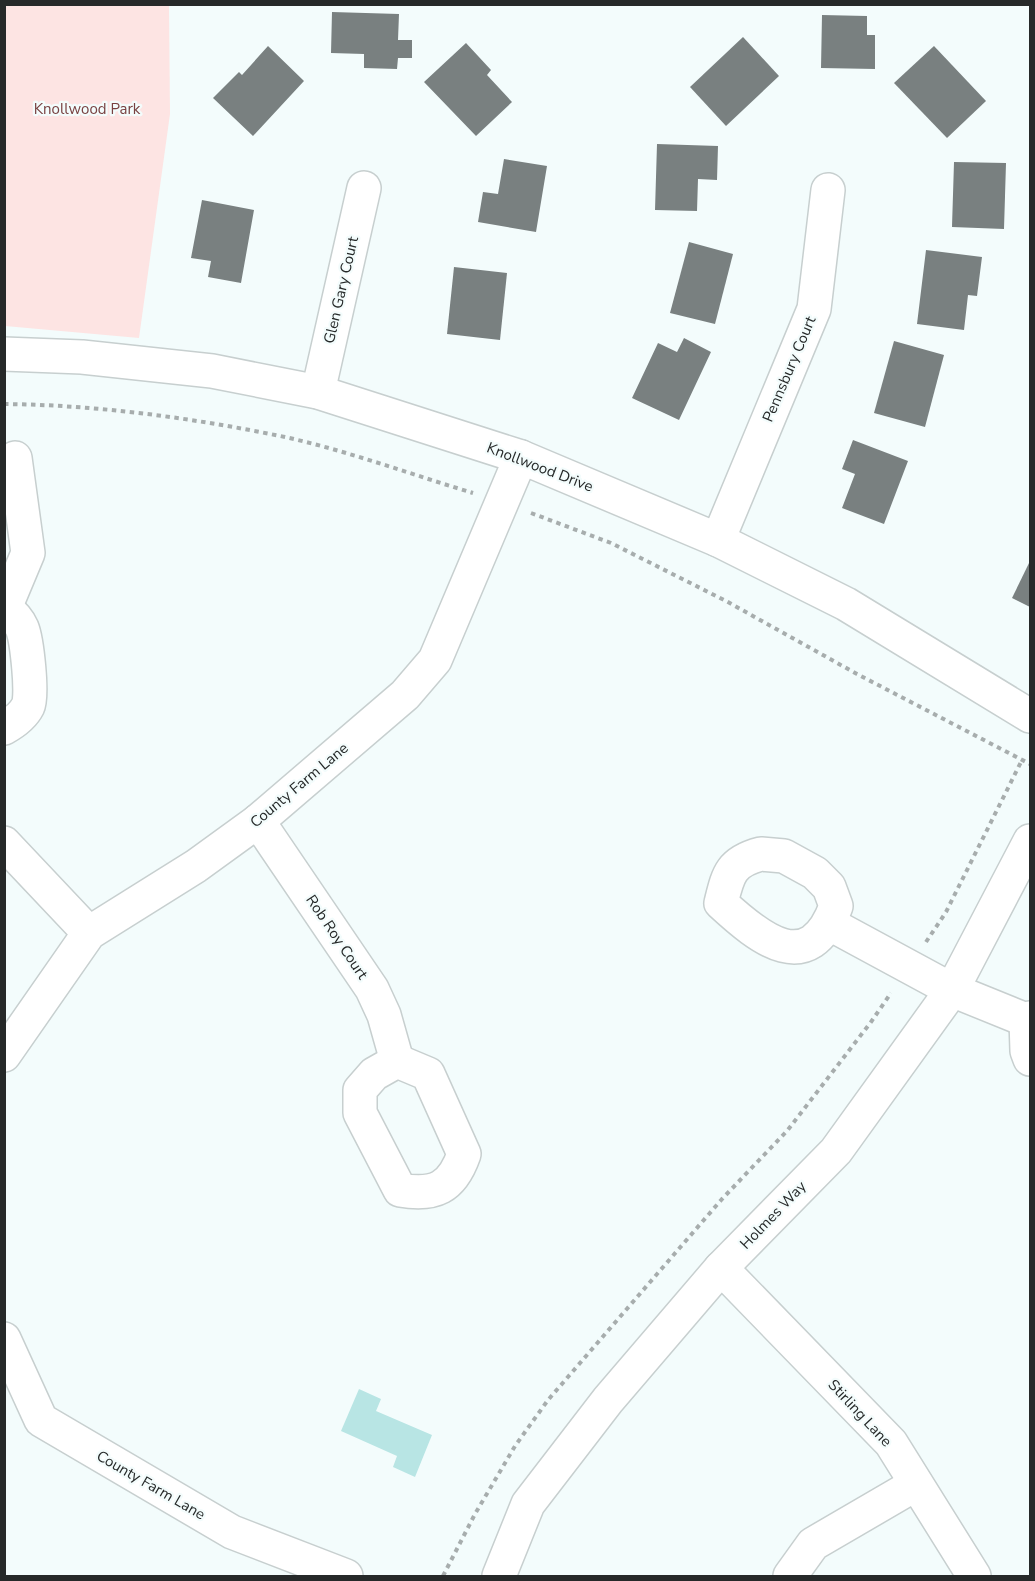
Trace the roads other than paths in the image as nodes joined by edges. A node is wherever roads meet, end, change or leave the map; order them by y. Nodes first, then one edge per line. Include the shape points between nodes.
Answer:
1 (364, 188) dead end
2 (828, 190) dead end
3 (4, 354) edge
4 (318, 392) junction
5 (521, 457) junction
6 (15, 458) dead end
7 (718, 540) junction
8 (5, 607) edge
9 (1030, 716) edge
10 (4, 728) edge
11 (258, 821) junction
12 (1030, 841) edge
13 (4, 843) edge
14 (830, 924) dead end
15 (90, 933) junction
16 (952, 990) junction
17 (1028, 1019) edge
18 (4, 1055) edge
19 (1030, 1059) edge
20 (397, 1061) dead end
21 (721, 1269) junction
22 (4, 1339) edge
23 (916, 1484) junction
24 (963, 1573) edge
25 (346, 1576) edge
26 (499, 1576) edge
27 (790, 1576) edge

1 - 4 street, Glen Gary Court
2 - 7 street, Pennsbury Court via 814,309
3 - 4 street, Knollwood Drive via 82,357 212,371
4 - 5 street, Knollwood Drive
5 - 7 street, Knollwood Drive
5 - 11 street, County Farm Lane via 435,660 405,694
6 - 8 street via 28,553
7 - 9 street, Knollwood Drive via 846,604
8 - 10 street via 23,630 31,694 21,716
11 - 15 street, County Farm Lane via 196,866
11 - 20 street, Rob Roy Court via 372,989
12 - 16 street, Holmes Way
13 - 15 street
14 - 16 street
15 - 18 street, County Farm Lane
16 - 17 street
16 - 21 street, Holmes Way via 836,1151
17 - 19 street via 1026,1051
21 - 23 street, Stirling Lane via 891,1443
21 - 26 street, Holmes Way via 608,1400 528,1504
22 - 25 street, County Farm Lane via 41,1420 232,1532
23 - 24 street, Stirling Lane
23 - 27 street via 813,1544

